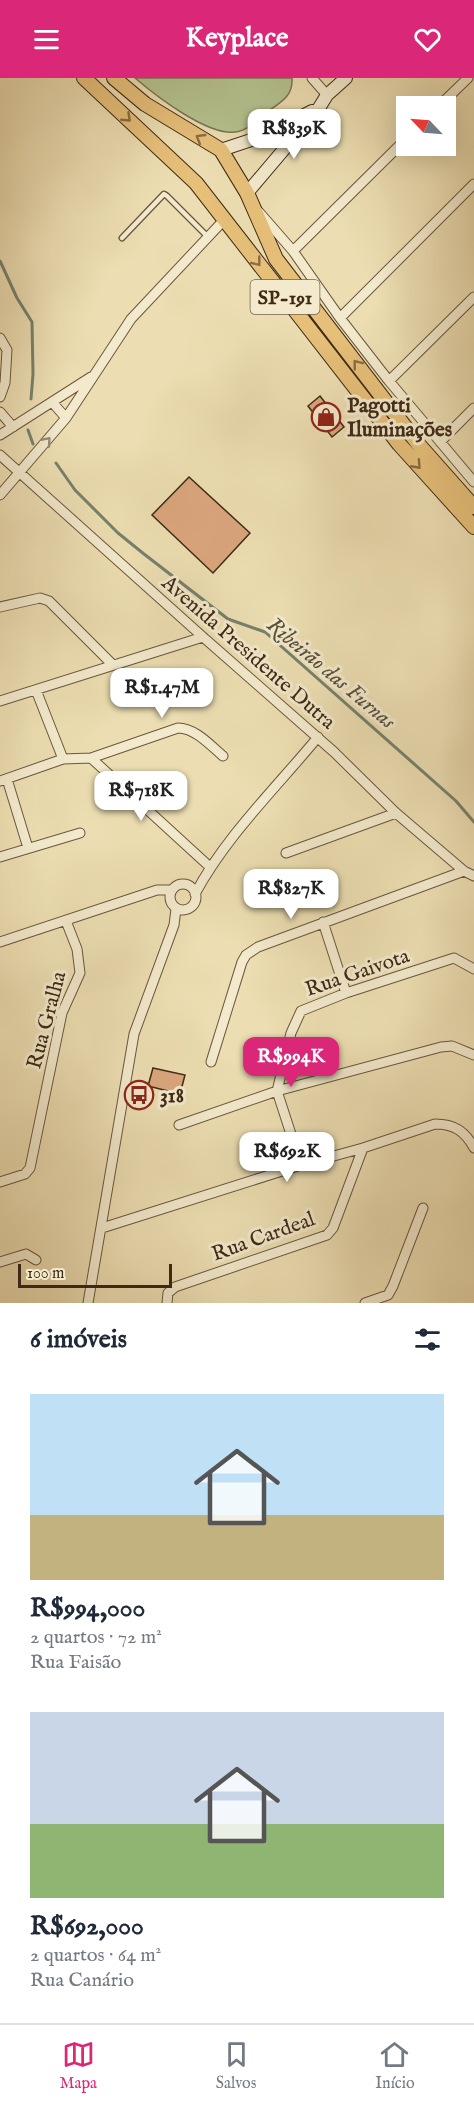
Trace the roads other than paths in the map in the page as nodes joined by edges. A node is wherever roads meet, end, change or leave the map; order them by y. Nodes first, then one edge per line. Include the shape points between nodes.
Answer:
1 (84, 78) edge
2 (114, 78) edge
3 (312, 78) edge
4 (346, 78) edge
5 (468, 78) edge
6 (327, 95) junction
7 (449, 96) edge
8 (319, 108) junction
9 (396, 149) edge
10 (221, 150) junction
11 (474, 184) edge
12 (249, 197) junction
13 (224, 220) junction
14 (208, 237) junction
15 (122, 238) dead end
16 (292, 251) junction
17 (474, 297) edge
18 (340, 318) junction
19 (0, 338) edge
20 (93, 375) junction
21 (389, 381) junction
22 (0, 397) edge
23 (52, 402) junction
24 (474, 408) edge
25 (0, 412) edge
26 (66, 418) junction
27 (13, 427) junction
28 (0, 435) edge
29 (440, 442) junction
30 (0, 454) edge
31 (20, 471) junction
32 (474, 482) edge
33 (0, 495) edge
34 (474, 507) edge
35 (474, 527) edge
36 (0, 607) edge
37 (203, 637) junction
38 (113, 664) junction
39 (36, 690) junction
40 (0, 701) edge
41 (318, 737) junction
42 (223, 756) dead end
43 (91, 758) junction
44 (63, 759) junction
45 (4, 780) edge
46 (396, 813) junction
47 (80, 833) dead end
48 (28, 848) junction
49 (286, 853) dead end
50 (0, 857) edge
51 (209, 870) junction
52 (464, 871) junction
53 (474, 876) edge
54 (183, 884) junction
55 (158, 890) junction
56 (172, 890) junction
57 (195, 894) junction
58 (174, 906) junction
59 (192, 906) junction
60 (66, 921) junction
61 (323, 922) junction
62 (174, 925) junction
63 (0, 942) edge
64 (474, 969) edge
65 (346, 993) junction
66 (474, 1055) edge
67 (211, 1062) dead end
68 (277, 1091) junction
69 (179, 1125) dead end
70 (363, 1148) junction
71 (474, 1148) edge
72 (301, 1165) junction
73 (0, 1182) edge
74 (423, 1209) dead end
75 (102, 1228) junction
76 (36, 1260) dead end
77 (0, 1262) edge
78 (88, 1303) edge
79 (167, 1303) edge
80 (365, 1303) edge

1 -> 13 main road, SP-191 via 196,183
10 -> 2 main road, SP-191 via 145,104
3 - 6 street
4 - 6 street
5 - 7 street
6 - 8 street
8 - 10 street via 266,135
8 - 12 street
9 - 16 street
10 - 12 main road, SP-191
11 - 18 street
12 - 16 street
34 -> 12 main road, SP-191 via 419,445 276,259
13 - 14 street
13 -> 35 main road, SP-191 via 399,444
14 - 15 lane via 164,195
14 - 20 street via 131,319
16 - 18 street
17 - 21 street
18 - 21 street
19 - 22 street via 7,350
20 - 23 street
20 - 26 street
21 - 29 street
23 - 26 street
23 - 27 street
24 - 29 street
25 - 27 street
31 -> 26 street
27 - 28 street
29 - 32 street
30 - 31 street, Avenida Presidente Dutra
31 - 33 street
31 - 37 street, Avenida Presidente Dutra
36 - 38 street via 40,598 49,601
37 - 38 street
37 - 41 street, Avenida Presidente Dutra
38 - 39 street
39 - 40 street
39 - 44 street
41 - 46 street, Avenida Presidente Dutra
41 - 51 street
42 - 43 street via 185,728
43 - 44 street
43 - 51 street
44 - 45 street
45 - 48 street
46 - 49 street
46 - 52 street, Avenida Presidente Dutra
47 - 48 street
48 - 50 street
51 - 54 street
51 - 57 street
52 - 53 street, Avenida Presidente Dutra
52 - 61 street
54 - 56 street
54 - 57 street
55 - 56 street
55 - 58 street
55 - 60 street
56 - 58 street
57 - 59 street
58 - 59 street via 185,910
58 - 62 street
59 - 62 street
60 - 63 street
60 - 73 street, Rua Gralha via 77,949 80,973 62,1013 30,1168 25,1174
61 - 65 street
61 - 67 street via 246,955
62 - 75 street via 134,1034
64 - 65 street, Rua Gaivota via 454,958
65 - 68 street, Rua Gaivota via 301,1011 291,1033
66 - 68 street via 452,1046 441,1047
68 - 69 street
68 - 72 street
70 - 71 street via 435,1124 457,1128
70 - 72 street
70 - 79 street, Rua Cardeal via 327,1235 175,1287 168,1293
72 - 75 street
74 - 80 street via 388,1295
75 - 78 street
76 - 77 street via 26,1254

